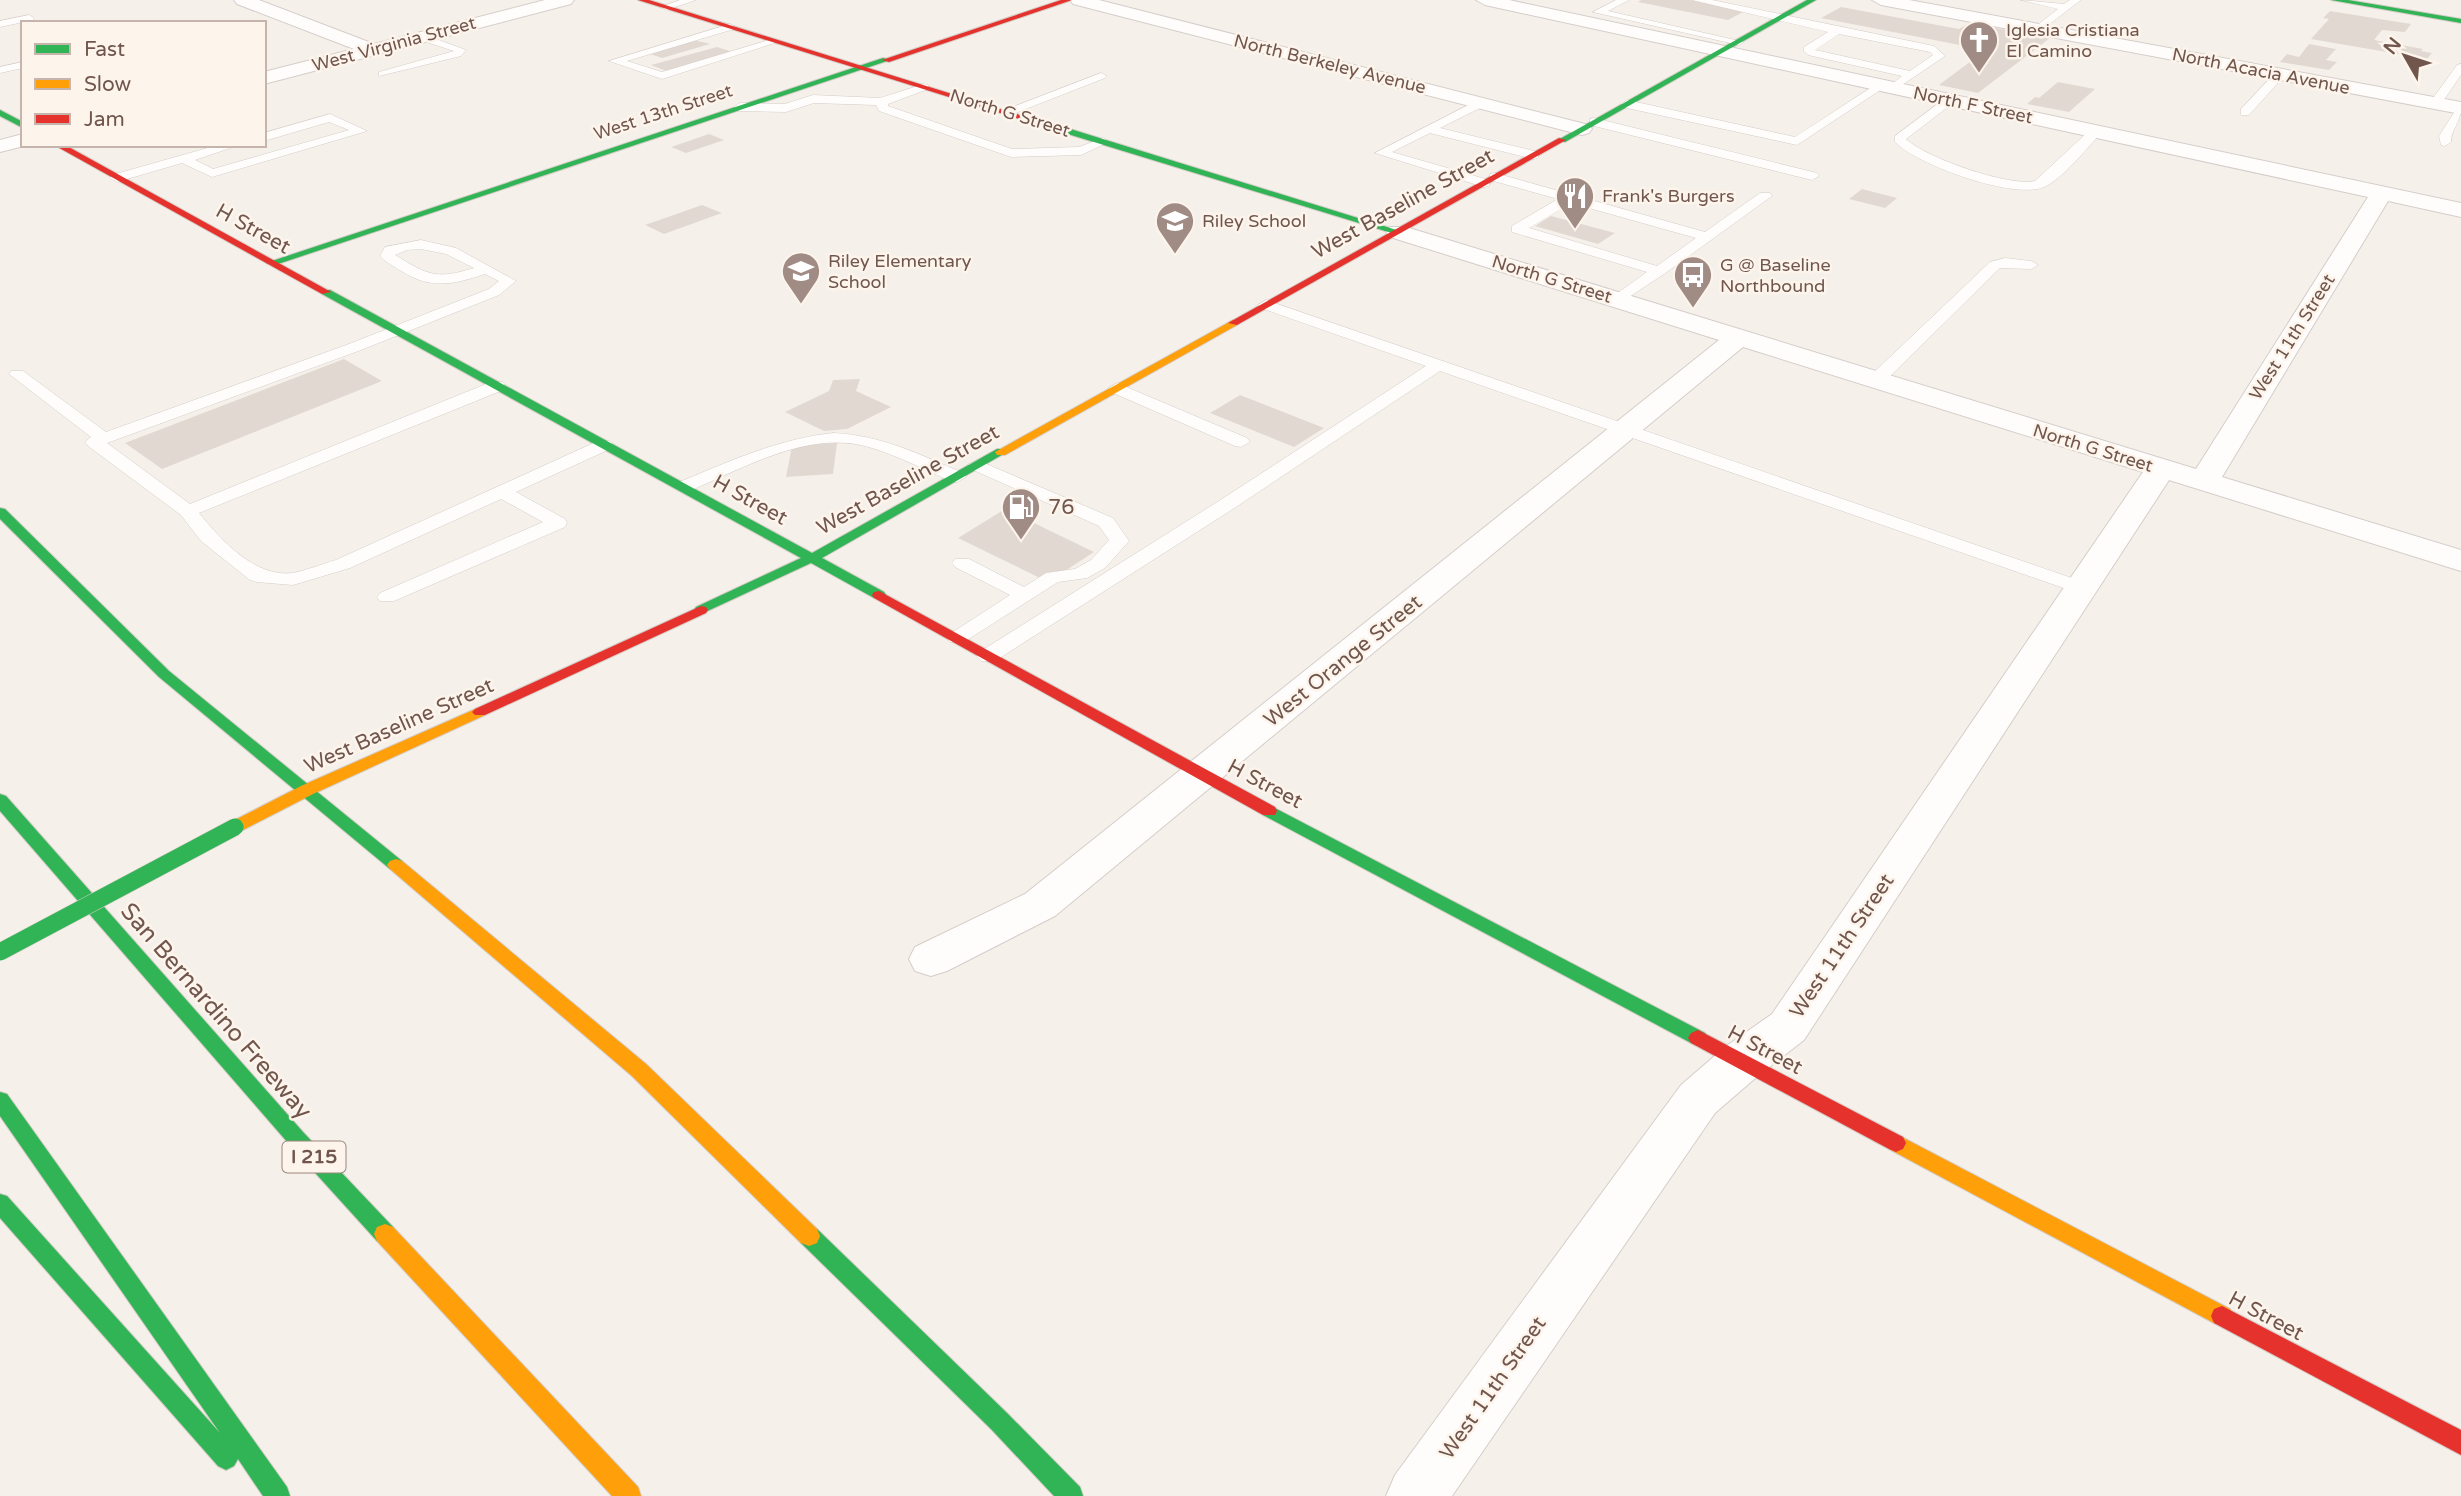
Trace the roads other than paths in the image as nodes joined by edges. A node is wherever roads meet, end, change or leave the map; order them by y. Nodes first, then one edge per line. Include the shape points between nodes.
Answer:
1 (243, 0) edge
2 (565, 0) edge
3 (642, 0) edge
4 (691, 0) edge
5 (1068, 0) edge
6 (1079, 0) edge
7 (1485, 0) edge
8 (1624, 0) edge
9 (1697, 0) edge
10 (1757, 0) edge
11 (1881, 0) edge
12 (2026, 0) edge
13 (2076, 0) edge
14 (2335, 0) edge
15 (1805, 4) edge
16 (666, 7) junction
17 (2067, 8) junction
18 (1649, 14) dead end
19 (29, 18) dead end
20 (1627, 18) junction
21 (1781, 18) junction
22 (2461, 21) edge
23 (1689, 22) dead end
24 (0, 24) edge
25 (730, 27) junction
26 (1610, 27) junction
27 (2039, 29) junction
28 (1838, 30) junction
29 (421, 37) junction
30 (776, 41) junction
31 (1738, 42) junction
32 (373, 50) junction
33 (21, 65) edge
34 (2461, 67) edge
35 (861, 68) junction
36 (0, 70) edge
37 (383, 74) dead end
38 (1912, 75) junction
39 (2279, 75) junction
40 (1101, 76) dead end
41 (266, 77) edge
42 (1888, 86) junction
43 (924, 87) junction
44 (1951, 100) junction
45 (881, 102) junction
46 (1480, 103) junction
47 (1627, 104) junction
48 (2435, 104) junction
49 (740, 107) junction
50 (2461, 110) edge
51 (1006, 112) junction
52 (2245, 112) dead end
53 (0, 113) edge
54 (21, 125) edge
55 (1588, 125) junction
56 (1429, 129) junction
57 (2096, 131) junction
58 (266, 135) edge
59 (21, 141) edge
60 (1103, 142) junction
61 (2445, 142) dead end
62 (0, 146) edge
63 (62, 147) edge
64 (226, 147) edge
65 (1533, 155) junction
66 (183, 159) junction
67 (1812, 176) dead end
68 (117, 178) junction
69 (1490, 180) junction
70 (2382, 192) junction
71 (1765, 195) dead end
72 (1569, 198) junction
73 (2461, 209) edge
74 (1398, 232) junction
75 (1707, 237) junction
76 (271, 263) junction
77 (2031, 265) dead end
78 (485, 269) junction
79 (1659, 271) junction
80 (1617, 300) junction
81 (1266, 305) junction
82 (395, 331) junction
83 (1738, 338) junction
84 (1438, 365) junction
85 (17, 374) dead end
86 (1875, 381) junction
87 (497, 386) junction
88 (1117, 388) junction
89 (1626, 430) junction
90 (104, 438) junction
91 (1241, 442) dead end
92 (604, 445) junction
93 (977, 465) junction
94 (2161, 469) junction
95 (957, 477) junction
96 (2203, 482) junction
97 (683, 487) junction
98 (502, 492) junction
99 (188, 511) junction
100 (0, 512) edge
101 (811, 558) junction
102 (2461, 561) edge
103 (962, 563) dead end
104 (2082, 588) junction
105 (1023, 594) junction
106 (387, 597) dead end
107 (957, 638) junction
108 (988, 656) junction
109 (1202, 775) junction
110 (307, 790) junction
111 (4, 799) edge
112 (0, 952) edge
113 (931, 960) dead end
114 (1742, 1061) junction
115 (0, 1100) edge
116 (0, 1203) edge
117 (2461, 1443) edge
118 (250, 1486) edge
119 (278, 1496) edge
120 (629, 1496) edge
121 (1071, 1496) edge
122 (1416, 1496) edge

1 - 32 street
2 - 29 street, West Virginia Street
3 - 16 main road, North G Street
4 - 16 lane
5 - 35 main road, West 13th Street
6 - 46 street, North Berkeley Avenue
7 - 26 street, North F Street
8 - 20 lane via 1598,12
9 - 21 lane
10 - 15 lane
11 - 27 street, North Acacia Avenue
12 - 17 lane
13 - 17 lane
14 - 22 main road
15 - 21 main road, West Baseline Street
16 - 25 main road, North G Street
17 - 27 lane
18 - 20 lane
19 - 24 lane
20 - 26 lane
20 - 31 lane
21 - 28 lane
21 - 31 main road, West Baseline Street
23 - 31 lane
25 - 30 main road, North G Street
25 - 30 lane via 615,61 662,76
26 - 31 street, North F Street
27 - 39 street, North Acacia Avenue
28 - 38 lane via 1934,49 1939,55
28 - 38 lane via 1808,49
29 - 32 street, West Virginia Street
29 - 37 lane via 461,50
30 - 35 main road, North G Street
31 - 42 street, North F Street
31 - 47 main road, West Baseline Street
32 - 41 street, West Virginia Street
33 - 36 lane
34 - 48 lane
35 - 43 main road, North G Street
35 - 49 main road, West 13th Street
38 - 42 lane
39 - 48 street, North Acacia Avenue
39 - 52 lane
40 - 51 lane
42 - 44 street, North F Street
42 - 47 lane via 1797,141
43 - 45 lane
43 - 51 main road, North G Street
44 - 57 street, North F Street
44 - 57 lane via 1899,139 1965,174 2024,187 2040,184
45 - 49 lane via 813,99 786,108
45 - 60 lane via 883,108 1011,153 1081,151
46 - 55 street, North Berkeley Avenue
46 - 56 lane
47 - 55 main road, West Baseline Street
48 - 50 street, North Acacia Avenue
49 - 76 main road, West 13th Street
50 - 61 lane
51 - 60 main road, North G Street
53 - 54 main road
55 - 65 main road, West Baseline Street
55 - 67 lane
56 - 65 lane
56 - 69 lane via 1381,153
57 - 70 street, North F Street
58 - 66 lane via 330,118 361,131 212,173
59 - 62 street
60 - 74 main road, North G Street
63 - 68 main road, H Street
64 - 66 lane
65 - 69 main road, West Baseline Street
66 - 68 lane
68 - 76 main road, H Street
69 - 72 lane
69 - 74 main road, West Baseline Street
70 - 73 street, North F Street
70 - 96 street, West 11th Street
71 - 75 lane
72 - 75 lane
72 - 79 lane via 1517,229
74 - 80 street, North G Street
74 - 81 main road, West Baseline Street
75 - 79 lane
76 - 82 main road, H Street
77 - 86 lane via 1995,265
78 - 78 lane via 445,283 427,281 387,256 405,243 425,242
78 - 82 lane via 509,281 494,292
79 - 80 lane
80 - 83 street, North G Street
81 - 84 lane
81 - 88 main road, West Baseline Street
82 - 87 main road, H Street
82 - 90 lane
83 - 86 street, North G Street
83 - 89 street, West Orange Street
84 - 89 lane
84 - 108 lane
85 - 90 lane
86 - 94 street, North G Street
87 - 92 main road, H Street
87 - 99 lane
88 - 91 lane
88 - 93 main road, West Baseline Street
89 - 104 lane
89 - 109 street, West Orange Street
90 - 99 lane via 94,442
92 - 97 main road, H Street
92 - 98 lane
93 - 95 main road, West Baseline Street
93 - 105 lane via 1106,522 1119,541 1098,564 1080,574 1053,577
94 - 96 street, North G Street
94 - 104 street, West 11th Street
95 - 97 lane via 859,439 837,439 792,443
95 - 101 main road, West Baseline Street
96 - 102 street, North G Street
97 - 101 main road, H Street
98 - 99 lane via 343,564 293,579 257,576 208,537
98 - 106 lane via 558,523
100 - 110 main road via 164,674
101 - 107 main road, H Street
101 - 110 main road, West Baseline Street
103 - 105 lane
104 - 114 street, West 11th Street via 1788,1027
105 - 107 lane
107 - 108 main road, H Street
108 - 109 main road, H Street
109 - 113 street, West Orange Street via 1040,905
109 - 114 main road, H Street
110 - 112 main road, West Baseline Street, bridge
110 - 121 main road via 639,1070
111 - 120 main road, San Bernardino Freeway / I 215 via 296,1138
114 - 117 main road, H Street
114 - 122 street, West 11th Street via 1698,1099
115 - 119 main road
116 - 118 main road

